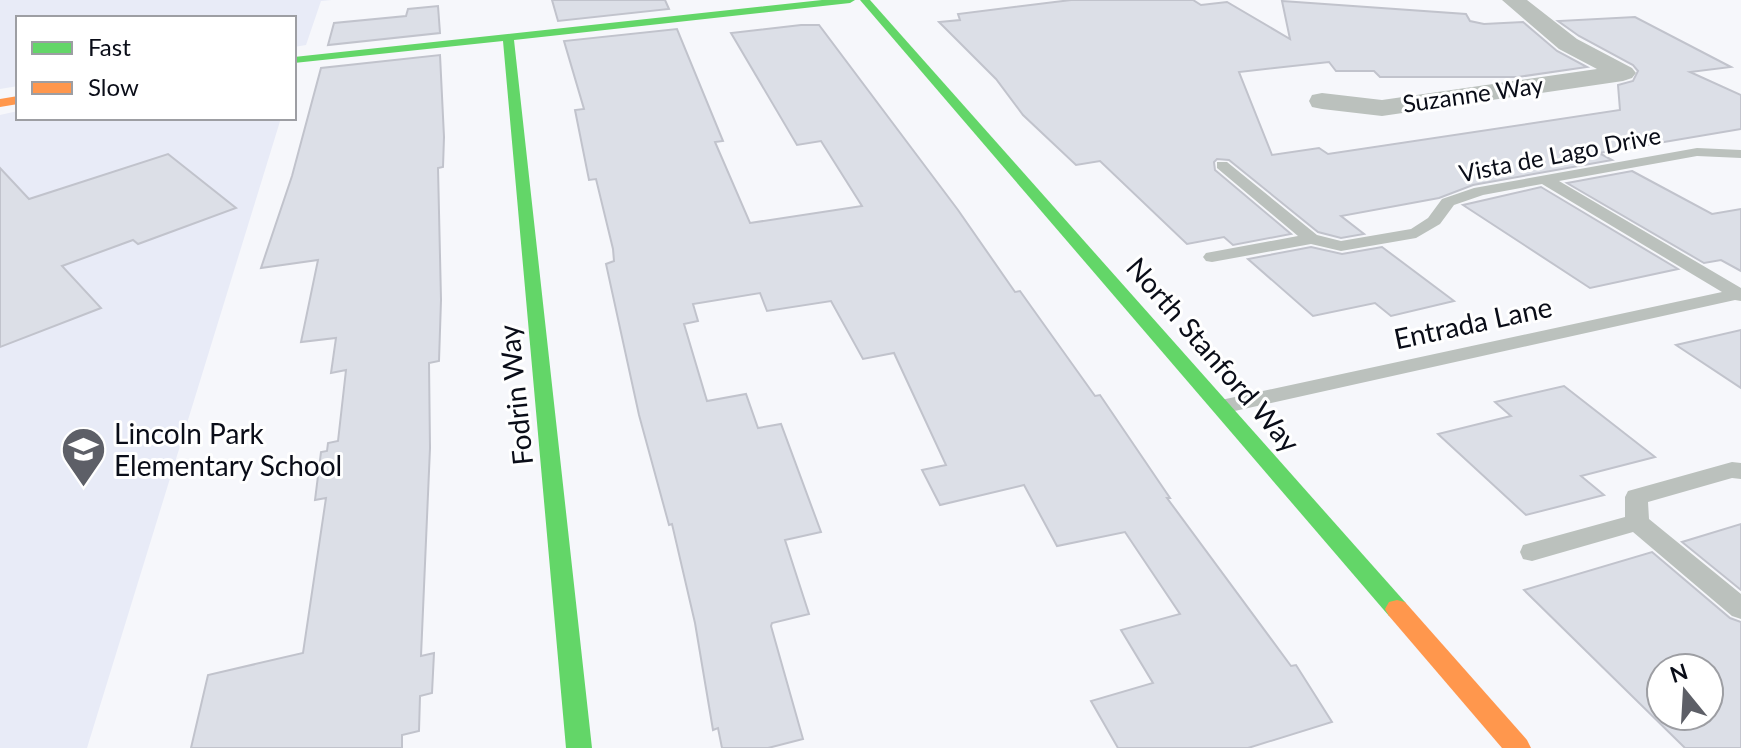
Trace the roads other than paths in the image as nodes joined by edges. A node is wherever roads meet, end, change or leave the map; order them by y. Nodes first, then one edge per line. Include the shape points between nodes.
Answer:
1 (850, 0) edge
2 (865, 0) edge
3 (1513, 0) edge
4 (508, 37) junction
5 (296, 60) edge
6 (1322, 101) dead end
7 (1741, 154) edge
8 (1222, 165) dead end
9 (1544, 179) junction
10 (1311, 239) junction
11 (1212, 257) dead end
12 (1739, 295) edge
13 (1221, 407) junction
14 (1741, 471) edge
15 (1637, 522) junction
16 (1532, 552) dead end
17 (1741, 609) edge
18 (579, 748) edge
19 (1518, 748) edge

1 - 4 street
2 - 13 street, North Stanford Way
3 - 6 street, Suzanne Way via 1568,44 1623,73 1382,108
4 - 5 street
4 - 18 street, Fodrin Way
7 - 9 lane, Vista de Lago Drive via 1697,152
8 - 10 lane
9 - 10 lane, Vista de Lago Drive via 1448,202 1416,233 1341,246
9 - 12 lane
10 - 11 lane, Vista de Lago Drive
12 - 13 lane, Entrada Lane
13 - 19 street, North Stanford Way
14 - 15 lane via 1636,497
15 - 16 lane
15 - 17 lane

